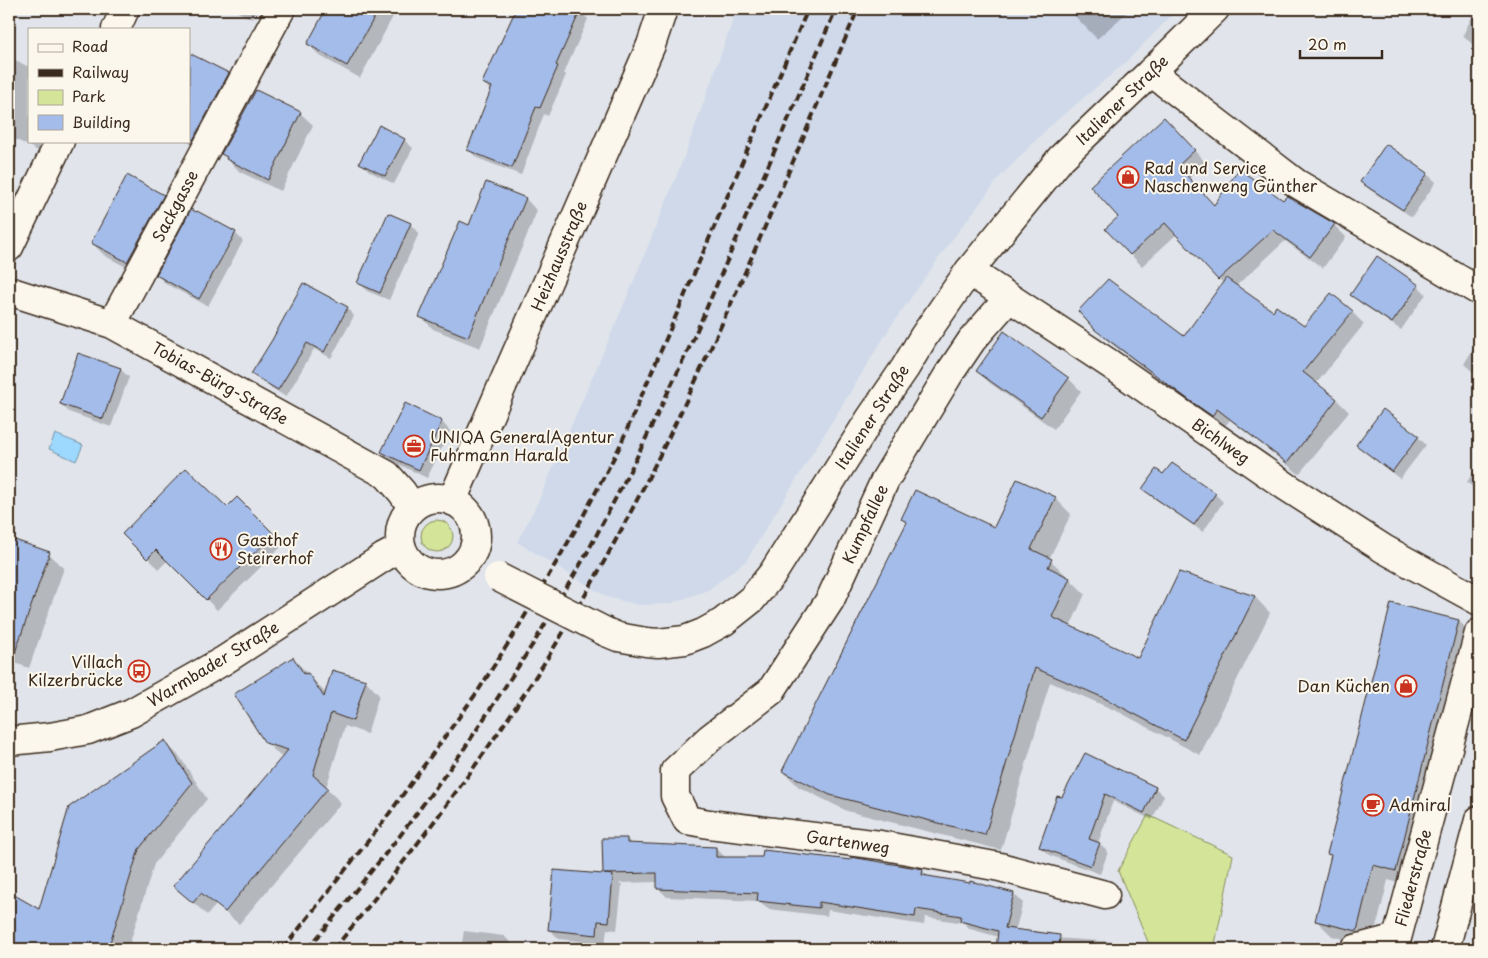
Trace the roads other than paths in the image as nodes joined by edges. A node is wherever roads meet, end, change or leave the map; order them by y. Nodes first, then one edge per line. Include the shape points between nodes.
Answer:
1 (125, 9) edge
2 (281, 9) edge
3 (663, 9) edge
4 (1215, 9) edge
5 (116, 28) edge
6 (1151, 72) junction
7 (60, 142) edge
8 (9, 246) edge
9 (969, 271) junction
10 (9, 290) edge
11 (1479, 291) edge
12 (1009, 298) junction
13 (112, 324) junction
14 (452, 501) junction
15 (412, 507) junction
16 (401, 548) junction
17 (469, 558) junction
18 (1479, 601) edge
19 (1479, 633) edge
20 (710, 738) joint
21 (9, 741) edge
22 (1479, 820) edge
23 (1105, 895) dead end
24 (1396, 944) edge
25 (1355, 949) edge
26 (1445, 949) edge

1 - 5 street
2 - 13 street, Sackgasse
3 - 14 street, Heizhausstraße via 651,45
4 - 6 street, Italiener Straße
6 - 9 street, Italiener Straße via 1061,158
6 - 11 street via 1296,183
7 - 8 street
9 - 12 street, Bichlweg
9 - 17 street, Italiener Straße, bridge via 870,419 773,574 736,613 704,633 685,640 658,643 618,637 498,577
10 - 13 street, Tobias-Bürg-Straße
12 - 18 street, Bichlweg via 1287,487 1384,549
12 - 20 street, Kumpfallee via 972,340 944,382 885,480 830,600 771,691
13 - 15 street, Tobias-Bürg-Straße via 387,475
14 - 15 street via 431,499
14 - 17 street via 462,506 475,526 474,548
15 - 16 street via 402,522
16 - 17 street via 415,568 438,575 461,568
16 - 21 street, Warmbader Straße via 223,661 131,713 88,730
19 - 24 street, Fliederstraße
20 - 23 street, Gartenweg via 676,771 675,796 687,820 889,847 1000,868
22 - 26 street
24 - 25 street

